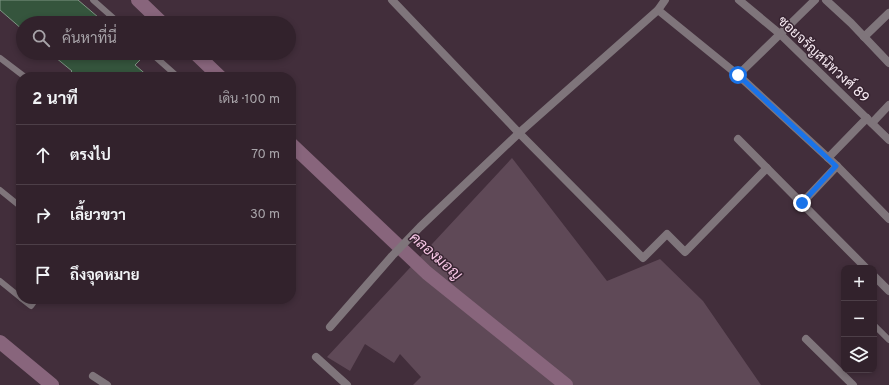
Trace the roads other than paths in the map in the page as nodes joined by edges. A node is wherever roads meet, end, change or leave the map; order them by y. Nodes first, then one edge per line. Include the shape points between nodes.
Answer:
1 (94, 0) edge
2 (392, 0) edge
3 (665, 0) edge
4 (739, 0) edge
5 (815, 0) edge
6 (826, 0) edge
7 (658, 10) junction
8 (889, 13) edge
9 (111, 16) edge
10 (780, 34) junction
11 (864, 37) junction
12 (0, 58) edge
13 (159, 60) edge
14 (889, 63) edge
15 (18, 72) edge
16 (172, 72) edge
17 (738, 75) junction
18 (889, 105) edge
19 (870, 120) junction
20 (519, 133) junction
21 (738, 139) dead end
22 (889, 140) edge
23 (828, 158) junction
24 (836, 166) junction
25 (766, 168) junction
26 (0, 190) edge
27 (16, 203) edge
28 (802, 203) junction
29 (889, 218) edge
30 (863, 265) edge
31 (877, 279) edge
32 (0, 280) edge
33 (889, 291) edge
34 (16, 293) edge
35 (330, 327) dead end
36 (877, 328) edge
37 (806, 339) dead end
38 (889, 340) edge
39 (316, 357) dead end
40 (92, 376) dead end
41 (107, 385) edge
42 (347, 385) edge
43 (853, 385) edge

1 - 9 lane
2 - 20 street
3 - 7 street
4 - 10 street, ซอยจรัญสนิทวงศ์ 89
5 - 10 street
6 - 11 street
7 - 17 street
7 - 20 street
8 - 11 street
10 - 17 street
10 - 19 street, ซอยจรัญสนิทวงศ์ 89
11 - 14 street
12 - 15 lane
13 - 16 lane
17 - 23 street
18 - 19 street
19 - 22 street, ซอยจรัญสนิทวงศ์ 89
19 - 23 street
20 - 25 street via 643,258 667,234 685,252
20 - 35 street via 420,227
21 - 25 street
23 - 24 street
24 - 28 street
24 - 29 street
25 - 28 street
26 - 27 lane
28 - 30 street
31 - 33 street
32 - 34 lane
36 - 38 lane
37 - 43 street
39 - 42 street
40 - 41 street

